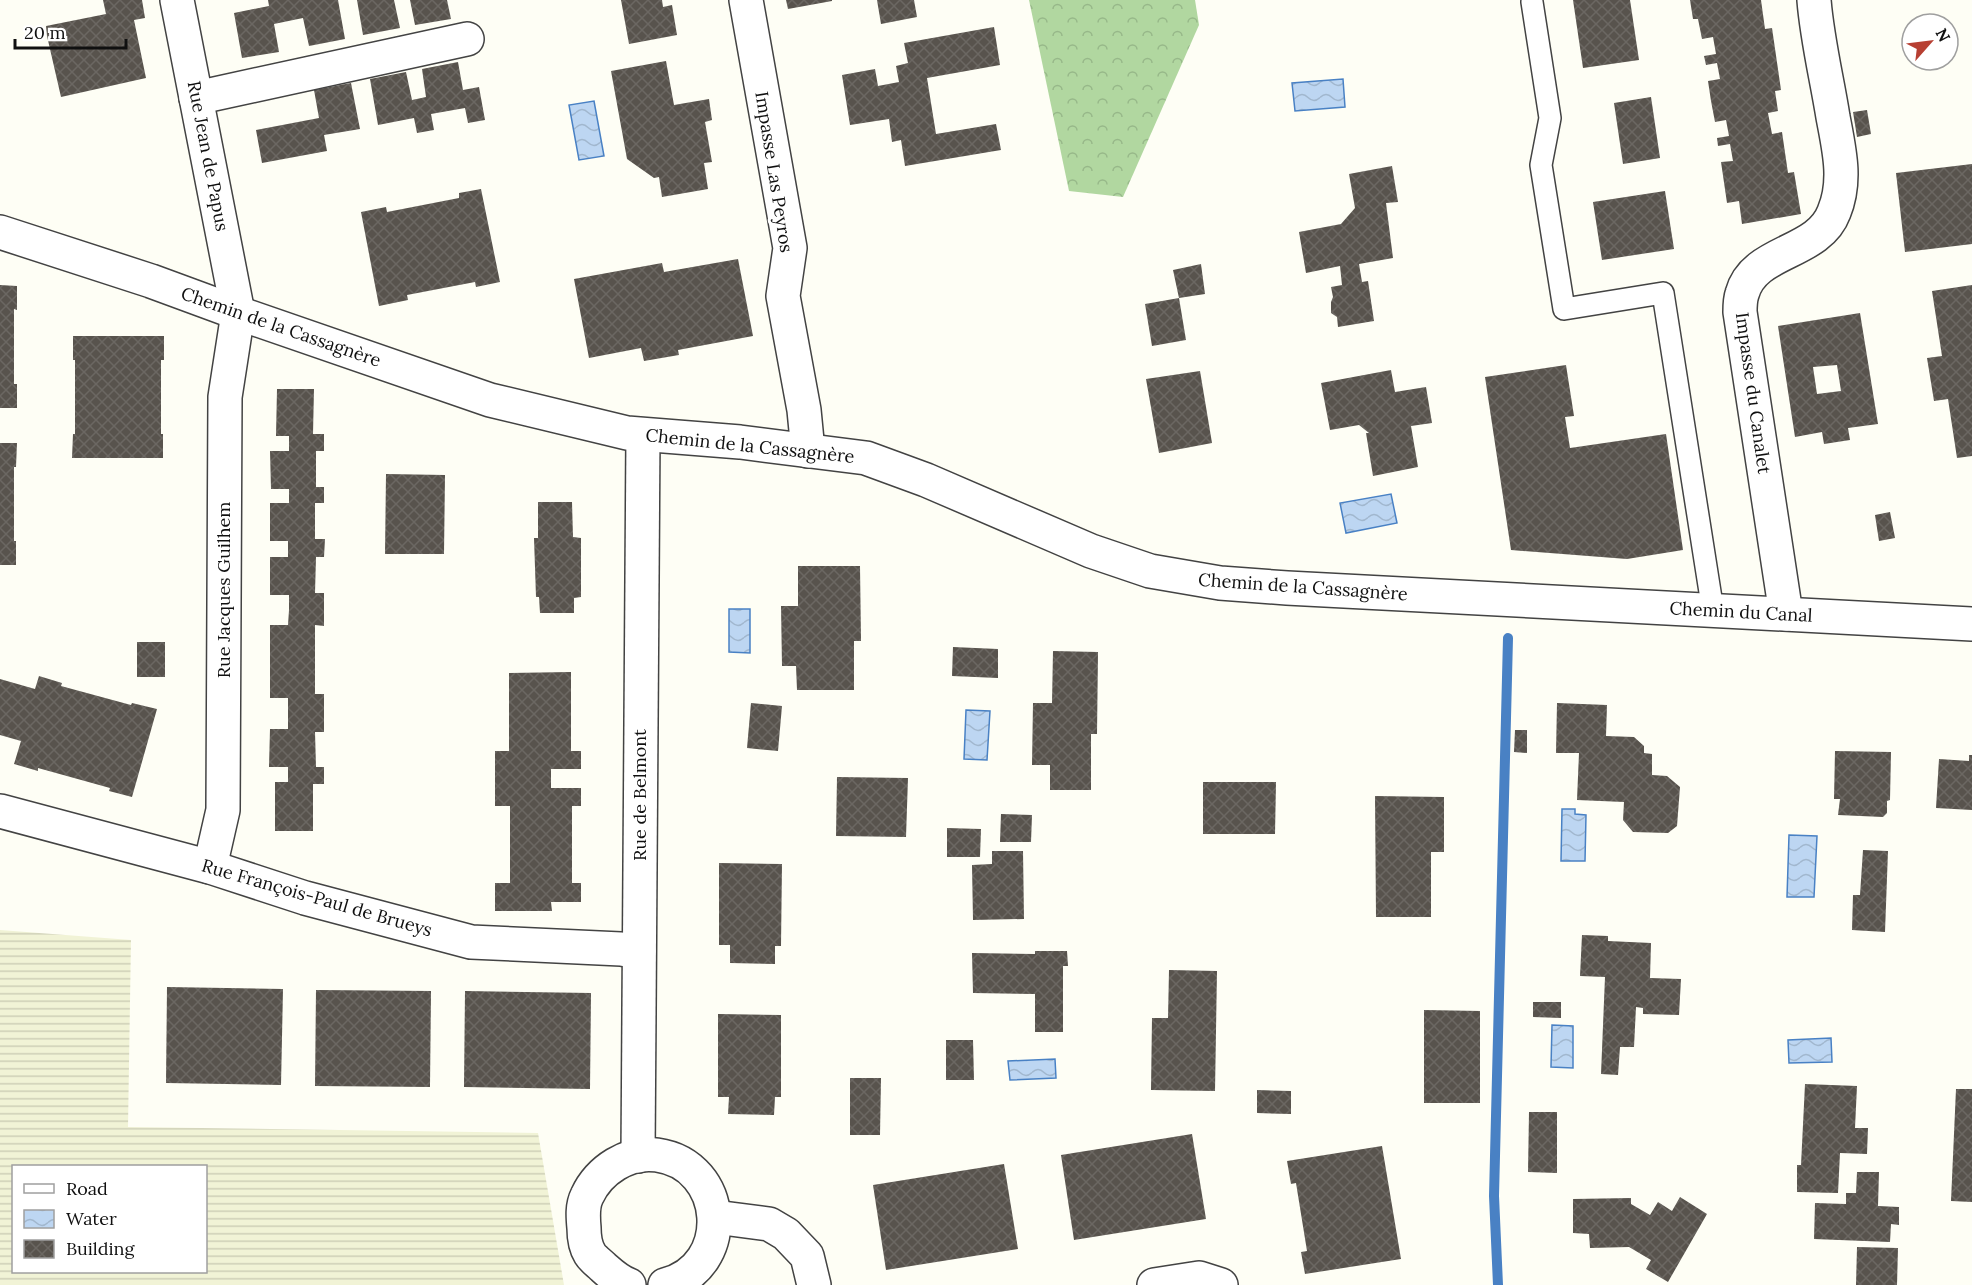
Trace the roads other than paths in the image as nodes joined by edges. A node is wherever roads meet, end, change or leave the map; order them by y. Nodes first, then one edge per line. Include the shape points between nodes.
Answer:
1 (177, 0) edge
2 (746, 0) edge
3 (1813, 1) edge
4 (1532, 2) dead end
5 (467, 39) dead end
6 (196, 98) junction
7 (0, 232) edge
8 (238, 313) junction
9 (643, 435) junction
10 (808, 451) junction
11 (1509, 600) joint
12 (1713, 611) junction
13 (1786, 614) junction
14 (1972, 624) edge
15 (0, 811) edge
16 (210, 867) junction
17 (639, 952) junction
18 (638, 1156) junction
19 (715, 1216) junction
20 (629, 1285) edge
21 (665, 1285) edge
22 (814, 1285) edge
23 (1154, 1285) edge
24 (1221, 1285) edge

1 - 6 street, Rue Jean de Papus
2 - 10 street, Impasse Las Peyros via 790,248 783,296
3 - 13 street, Impasse du Canalet via 1842,169 1838,200 1834,214 1811,240 1756,270 1742,294 1740,312
4 - 12 lane via 1550,118 1541,165 1564,309 1663,293
5 - 6 street
6 - 8 street, Rue Jean de Papus
7 - 8 street, Chemin de la Cassagnère
8 - 9 street, Chemin de la Cassagnère via 490,400
8 - 16 street, Rue Jacques Guilhem via 225,398 223,810
9 - 10 street, Chemin de la Cassagnère
9 - 17 street, Rue de Belmont
10 - 11 street, Chemin de la Cassagnère via 866,458 1150,571 1231,584
11 - 12 street, Chemin du Canal
12 - 13 street, Chemin du Canal
13 - 14 street, Chemin du Canal
15 - 16 street, Rue François-Paul de Brueys
16 - 17 street, Rue François-Paul de Brueys via 305,898 471,942
17 - 18 street, Rue de Belmont
18 - 19 street via 657,1155 689,1168 710,1197
18 - 20 street via 604,1172 587,1196 583,1211 585,1240 591,1256 618,1281
19 - 21 street via 710,1248 702,1262 691,1273
19 - 22 street via 769,1224 786,1234 807,1256
23 - 24 street via 1199,1278

